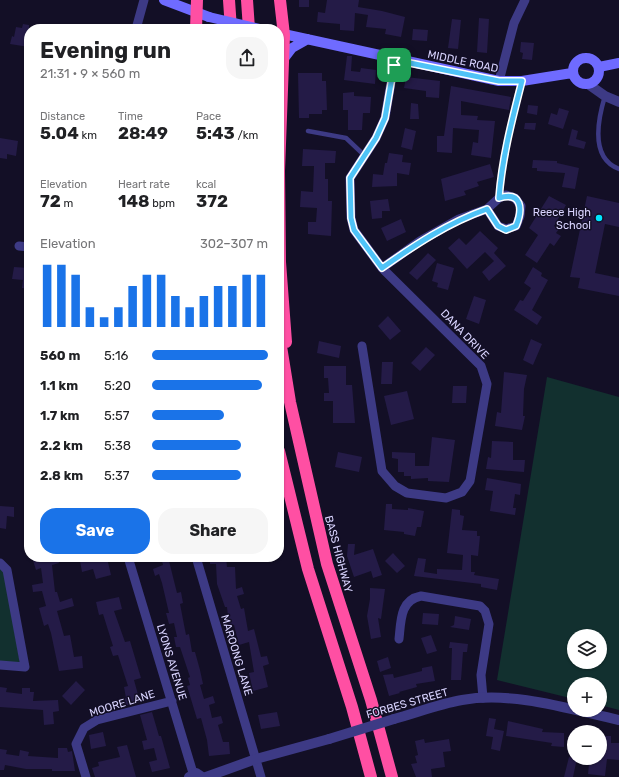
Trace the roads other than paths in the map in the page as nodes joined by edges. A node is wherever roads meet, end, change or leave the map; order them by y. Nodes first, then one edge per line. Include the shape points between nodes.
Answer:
1 (144, 0) edge
2 (164, 0) edge
3 (229, 0) edge
4 (247, 0) edge
5 (280, 0) edge
6 (524, 0) edge
7 (196, 6) edge
8 (137, 24) edge
9 (196, 24) edge
10 (230, 24) edge
11 (239, 24) edge
12 (249, 24) edge
13 (281, 24) edge
14 (284, 34) edge
15 (308, 39) junction
16 (284, 58) edge
17 (395, 60) junction
18 (619, 63) edge
19 (599, 67) junction
20 (572, 72) junction
21 (499, 81) junction
22 (588, 84) junction
23 (605, 96) junction
24 (619, 102) edge
25 (510, 128) road end
26 (308, 131) dead end
27 (364, 154) junction
28 (619, 169) edge
29 (499, 198) junction
30 (487, 209) junction
31 (20, 246) dead end
32 (24, 246) edge
33 (382, 268) junction
34 (284, 318) edge
35 (362, 346) dead end
36 (284, 365) edge
37 (290, 402) junction
38 (284, 471) edge
39 (130, 562) edge
40 (197, 562) edge
41 (0, 563) edge
42 (399, 639) dead end
43 (0, 664) edge
44 (483, 698) junction
45 (172, 701) junction
46 (619, 720) edge
47 (256, 759) junction
48 (195, 776) edge
49 (86, 777) edge
50 (206, 777) edge
51 (261, 777) edge
52 (371, 777) edge
53 (392, 777) edge

1 - 8 street
2 - 7 main road
3 - 10 highway
4 - 12 highway
5 - 13 highway
6 - 21 street via 514,23
7 - 9 highway
7 - 11 main road, bridge via 209,17
14 - 15 main road, MIDDLE ROAD
15 - 16 main road via 292,48
15 - 17 main road, MIDDLE ROAD
17 - 21 main road, MIDDLE ROAD
17 - 27 street, DANA DRIVE via 385,118 376,138
18 - 19 main road
19 - 20 main road via 594,60 585,57 574,63
19 - 22 main road via 596,79
20 - 21 main road, MIDDLE ROAD via 522,81
20 - 22 main road via 579,83
22 - 23 street
23 - 24 street
23 - 28 lane via 598,118 602,155 612,167
25 - 29 lane via 500,175
26 - 27 lane via 346,138
27 - 33 street, DANA DRIVE via 350,178 351,218 354,230
29 - 30 street
29 - 30 street via 516,198 521,206 516,226 506,230 498,226
30 - 33 street via 459,219 420,240
31 - 32 street
33 - 35 street, DANA DRIVE via 481,366 487,384 470,481 462,492 446,498 407,493 395,486 382,471
34 - 37 highway
36 - 37 highway, BASS HIGHWAY
37 - 53 highway, BASS HIGHWAY via 327,564 371,700
38 - 52 highway via 308,569 352,707
39 - 45 street, LYONS AVENUE
40 - 47 street, MAROONG LANE
41 - 43 street via 6,570 24,667
42 - 44 street via 403,609 414,597 480,606 485,611 489,624 481,676
44 - 46 street, FORBES STREET via 547,704
44 - 47 street, FORBES STREET, bridge via 462,700
45 - 48 street, LYONS AVENUE
45 - 49 street, MOORE LANE via 97,720 84,728 76,744
47 - 50 street, FORBES STREET
47 - 51 street, MAROONG LANE

